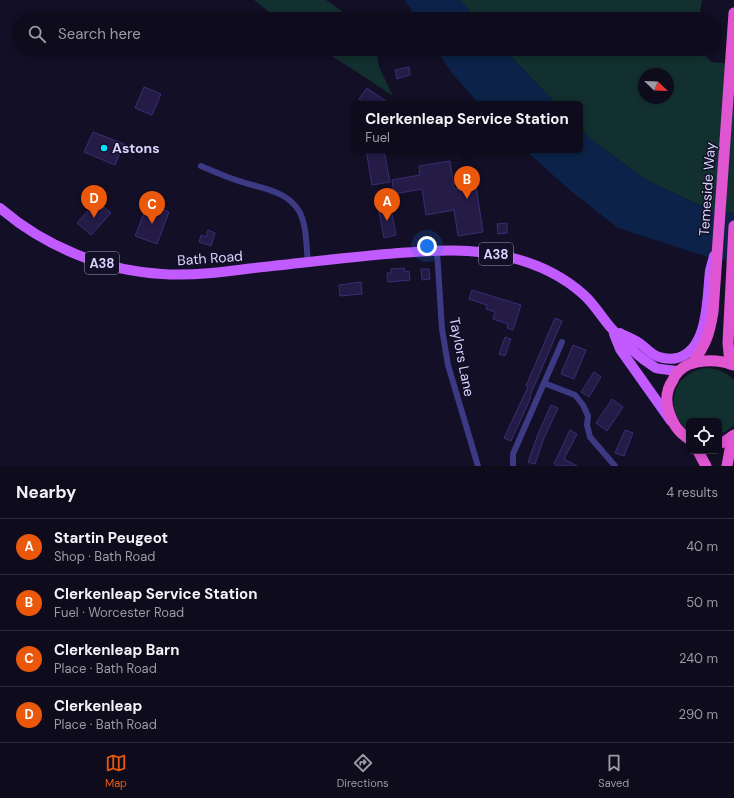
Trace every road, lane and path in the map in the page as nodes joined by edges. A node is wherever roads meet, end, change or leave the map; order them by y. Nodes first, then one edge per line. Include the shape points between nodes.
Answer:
1 (734, 12) edge
2 (201, 166) dead end
3 (0, 208) edge
4 (734, 226) edge
5 (437, 250) junction
6 (308, 262) junction
7 (712, 293) junction
8 (612, 329) junction
9 (731, 331) edge
10 (562, 342) dead end
11 (693, 363) junction
12 (732, 364) edge
13 (678, 371) junction
14 (544, 383) junction
15 (672, 422) junction
16 (734, 435) edge
17 (686, 437) edge
18 (734, 440) edge
19 (722, 442) edge
20 (700, 454) edge
21 (478, 466) edge
22 (513, 466) edge
23 (615, 466) edge
24 (706, 466) edge
25 (727, 466) edge

1 - 7 highway, Temeside Way via 718,243
2 - 6 street via 288,199 302,217
3 - 6 main road, Bath Road / A38 via 25,228 70,252 137,271 191,275
4 - 9 highway via 729,306
5 - 6 main road, Bath Road / A38
5 - 8 main road, A38 via 499,254 523,260 552,272 583,295
5 - 21 street, Taylors Lane via 442,330 448,365
7 - 8 main road via 699,338 689,352 681,357 660,358 641,344
7 - 11 highway, Temeside Way via 710,332
8 - 13 main road, A38 via 639,356 656,368
8 - 15 main road, A38 via 620,349
9 - 12 highway via 728,343
10 - 14 street
11 - 12 highway via 703,361
11 - 13 highway
13 - 15 highway via 666,394 666,405
14 - 22 street via 512,454
14 - 23 street via 575,395 588,416 590,437
15 - 17 highway
16 - 19 highway
18 - 25 highway
20 - 24 highway

